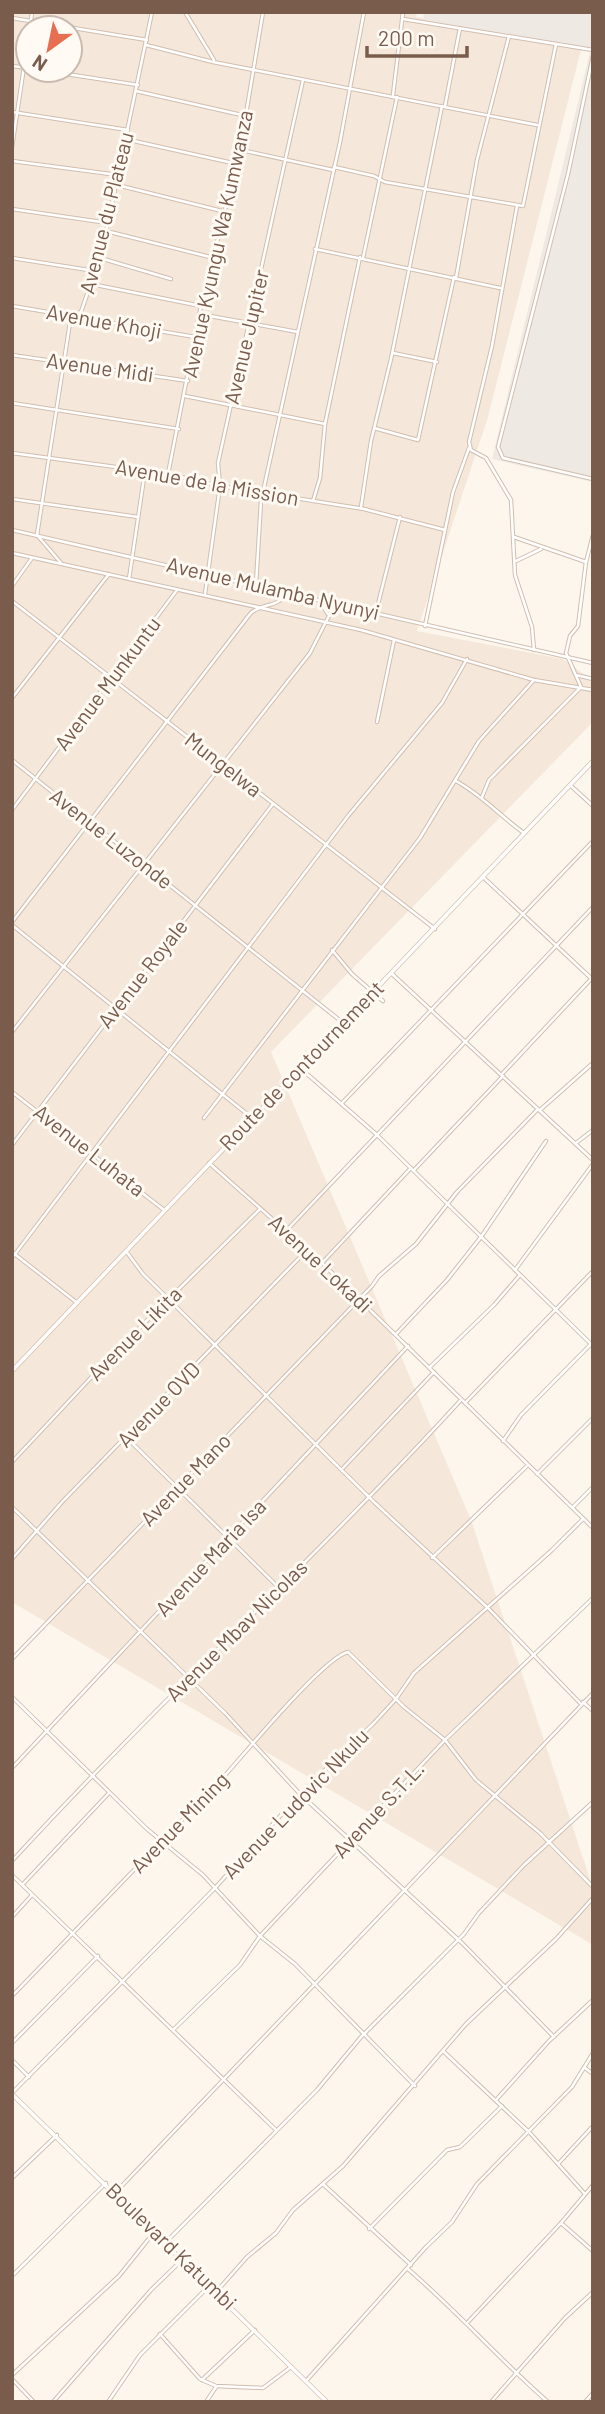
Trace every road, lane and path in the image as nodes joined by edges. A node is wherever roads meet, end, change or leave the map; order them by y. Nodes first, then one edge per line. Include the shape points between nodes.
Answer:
1 (152, 12) edge
2 (185, 12) edge
3 (263, 12) edge
4 (364, 12) edge
5 (402, 12) edge
6 (403, 19) junction
7 (460, 28) junction
8 (84, 31) edge
9 (509, 36) junction
10 (147, 42) junction
11 (556, 44) junction
12 (593, 50) edge
13 (593, 57) edge
14 (215, 62) junction
15 (254, 70) junction
16 (84, 77) edge
17 (303, 80) junction
18 (22, 84) edge
19 (138, 85) junction
20 (351, 87) junction
21 (136, 91) junction
22 (395, 96) junction
23 (444, 106) junction
24 (15, 113) edge
25 (489, 115) junction
26 (246, 116) junction
27 (537, 125) junction
28 (128, 130) junction
29 (125, 139) junction
30 (12, 147) edge
31 (240, 150) junction
32 (286, 158) junction
33 (12, 161) edge
34 (237, 164) junction
35 (333, 168) junction
36 (118, 175) junction
37 (379, 181) junction
38 (116, 185) junction
39 (425, 188) junction
40 (472, 198) junction
41 (517, 206) junction
42 (12, 209) edge
43 (226, 212) junction
44 (108, 223) junction
45 (106, 231) junction
46 (315, 249) junction
47 (214, 257) junction
48 (12, 258) edge
49 (100, 258) junction
50 (361, 258) junction
51 (408, 266) junction
52 (95, 271) junction
53 (455, 277) junction
54 (171, 279) dead end
55 (91, 284) junction
56 (502, 288) junction
57 (12, 306) edge
58 (201, 306) junction
59 (200, 314) junction
60 (71, 316) junction
61 (251, 324) junction
62 (298, 332) junction
63 (195, 337) junction
64 (392, 353) junction
65 (12, 355) edge
66 (437, 362) junction
67 (63, 363) junction
68 (188, 380) junction
69 (186, 396) junction
70 (12, 403) edge
71 (232, 403) junction
72 (56, 409) junction
73 (281, 414) junction
74 (325, 424) junction
75 (374, 428) junction
76 (179, 429) junction
77 (469, 448) junction
78 (12, 453) edge
79 (48, 458) junction
80 (145, 470) junction
81 (168, 474) junction
82 (593, 479) edge
83 (220, 486) junction
84 (263, 492) junction
85 (12, 499) edge
86 (313, 501) junction
87 (41, 503) junction
88 (360, 509) junction
89 (138, 517) junction
90 (400, 517) junction
91 (12, 530) edge
92 (445, 530) junction
93 (37, 535) junction
94 (593, 535) edge
95 (513, 536) junction
96 (592, 544) edge
97 (544, 549) junction
98 (12, 553) edge
99 (132, 555) junction
100 (32, 558) junction
101 (515, 562) junction
102 (587, 563) junction
103 (62, 564) junction
104 (593, 565) edge
105 (209, 573) junction
106 (109, 574) junction
107 (129, 579) junction
108 (256, 584) junction
109 (12, 586) edge
110 (177, 590) junction
111 (286, 593) junction
112 (205, 595) junction
113 (12, 601) edge
114 (320, 601) junction
115 (275, 604) junction
116 (335, 604) junction
117 (256, 608) junction
118 (283, 614) junction
119 (328, 614) junction
120 (375, 614) junction
121 (326, 622) junction
122 (425, 625) junction
123 (60, 638) junction
124 (394, 639) junction
125 (534, 650) junction
126 (467, 659) junction
127 (568, 659) junction
128 (593, 663) edge
129 (575, 675) junction
130 (112, 679) junction
131 (593, 679) edge
132 (534, 680) junction
133 (581, 687) junction
134 (593, 690) edge
135 (12, 698) edge
136 (167, 721) junction
137 (377, 722) dead end
138 (12, 760) edge
139 (593, 761) edge
140 (221, 762) junction
141 (36, 779) junction
142 (456, 781) junction
143 (570, 785) junction
144 (482, 797) junction
145 (273, 804) junction
146 (593, 806) edge
147 (12, 810) edge
148 (89, 823) junction
149 (524, 833) junction
150 (593, 841) edge
151 (326, 846) junction
152 (142, 864) junction
153 (483, 877) junction
154 (383, 887) junction
155 (196, 905) junction
156 (593, 907) edge
157 (522, 913) junction
158 (12, 924) edge
159 (435, 929) junction
160 (556, 945) junction
161 (250, 947) junction
162 (332, 950) junction
163 (64, 967) junction
164 (391, 973) junction
165 (592, 978) edge
166 (302, 988) junction
167 (372, 991) junction
168 (383, 1001) dead end
169 (431, 1008) junction
170 (116, 1010) junction
171 (342, 1022) junction
172 (12, 1032) edge
173 (464, 1041) junction
174 (169, 1052) junction
175 (593, 1063) edge
176 (299, 1067) junction
177 (502, 1075) junction
178 (12, 1091) edge
179 (222, 1094) junction
180 (342, 1103) junction
181 (539, 1110) junction
182 (38, 1111) junction
183 (204, 1118) dead end
184 (252, 1118) junction
185 (593, 1130) edge
186 (376, 1135) junction
187 (546, 1141) dead end
188 (576, 1143) junction
189 (12, 1145) edge
190 (94, 1154) junction
191 (593, 1162) edge
192 (209, 1163) junction
193 (411, 1170) junction
194 (448, 1205) junction
195 (261, 1208) junction
196 (164, 1210) junction
197 (285, 1232) junction
198 (481, 1237) junction
199 (126, 1251) junction
200 (306, 1251) junction
201 (13, 1255) edge
202 (322, 1263) junction
203 (515, 1270) junction
204 (593, 1271) edge
205 (520, 1275) junction
206 (358, 1298) junction
207 (170, 1300) junction
208 (79, 1304) junction
209 (557, 1309) junction
210 (395, 1334) junction
211 (592, 1344) edge
212 (218, 1345) junction
213 (408, 1346) junction
214 (429, 1368) junction
215 (12, 1371) edge
216 (433, 1372) junction
217 (267, 1394) junction
218 (463, 1402) junction
219 (593, 1418) edge
220 (127, 1438) junction
221 (503, 1441) junction
222 (315, 1443) junction
223 (12, 1462) edge
224 (528, 1465) junction
225 (343, 1468) junction
226 (537, 1474) junction
227 (593, 1487) edge
228 (176, 1490) junction
229 (371, 1498) junction
230 (12, 1507) edge
231 (572, 1508) junction
232 (583, 1519) junction
233 (593, 1528) edge
234 (37, 1533) junction
235 (226, 1538) junction
236 (432, 1558) junction
237 (12, 1559) edge
238 (88, 1581) junction
239 (279, 1588) junction
240 (593, 1598) edge
241 (488, 1608) junction
242 (143, 1632) junction
243 (534, 1656) junction
244 (12, 1659) edge
245 (190, 1679) junction
246 (593, 1693) edge
247 (12, 1697) edge
248 (396, 1699) junction
249 (582, 1703) junction
250 (593, 1711) edge
251 (47, 1732) junction
252 (444, 1740) junction
253 (251, 1744) junction
254 (12, 1768) edge
255 (91, 1775) junction
256 (109, 1793) junction
257 (300, 1794) junction
258 (496, 1795) junction
259 (593, 1802) edge
260 (163, 1840) junction
261 (350, 1842) junction
262 (550, 1843) junction
263 (12, 1861) edge
264 (12, 1875) edge
265 (22, 1884) junction
266 (593, 1887) edge
267 (215, 1888) junction
268 (404, 1891) junction
269 (32, 1895) junction
270 (593, 1898) edge
271 (12, 1917) edge
272 (72, 1934) junction
273 (260, 1936) junction
274 (457, 1940) junction
275 (98, 1956) junction
276 (124, 1980) junction
277 (315, 1984) junction
278 (505, 1987) junction
279 (12, 1996) edge
280 (593, 2000) edge
281 (174, 2029) junction
282 (365, 2033) junction
283 (554, 2037) junction
284 (12, 2043) edge
285 (443, 2052) junction
286 (593, 2053) edge
287 (12, 2060) edge
288 (584, 2068) junction
289 (593, 2074) edge
290 (29, 2077) junction
291 (223, 2080) junction
292 (415, 2086) junction
293 (12, 2093) edge
294 (496, 2100) junction
295 (502, 2106) junction
296 (593, 2126) edge
297 (276, 2130) junction
298 (530, 2133) junction
299 (57, 2135) junction
300 (558, 2164) junction
301 (12, 2178) edge
302 (106, 2183) junction
303 (324, 2185) junction
304 (593, 2185) edge
305 (116, 2193) junction
306 (585, 2194) junction
307 (561, 2223) junction
308 (369, 2229) junction
309 (155, 2231) junction
310 (166, 2242) junction
311 (593, 2251) edge
312 (183, 2259) junction
313 (409, 2267) junction
314 (12, 2276) edge
315 (209, 2286) junction
316 (216, 2291) junction
317 (593, 2292) edge
318 (468, 2322) junction
319 (255, 2330) junction
320 (160, 2334) junction
321 (291, 2367) junction
322 (517, 2374) junction
323 (12, 2377) edge
324 (202, 2380) junction
325 (306, 2381) junction
326 (217, 2386) junction
327 (593, 2393) edge
328 (326, 2401) edge
329 (34, 2402) edge
330 (53, 2402) edge
331 (108, 2402) edge
332 (206, 2402) edge
333 (491, 2402) edge
334 (548, 2402) edge
335 (585, 2402) edge

1 - 10 street, Avenue du Plateau
2 - 14 street
3 - 15 street, Avenue Kyungu Wa Kumwanza
4 - 20 street
5 - 6 street
6 - 7 street
6 - 22 street
7 - 9 street
7 - 23 street
8 - 10 street
9 - 11 street
9 - 25 street
10 - 14 street
10 - 19 street, Avenue du Plateau
11 - 12 street
11 - 27 street
13 - 82 street via 498,447 503,458
14 - 15 street
15 - 17 street
15 - 26 street, Avenue Kyungu Wa Kumwanza
16 - 19 street
17 - 20 street
17 - 32 street, Avenue Jupiter
18 - 24 street
19 - 21 street, Avenue du Plateau
20 - 22 street
20 - 35 street
21 - 26 street
21 - 28 street, Avenue du Plateau
22 - 23 street
22 - 37 street
23 - 25 street
23 - 39 street
24 - 28 street
24 - 30 street
25 - 27 street
25 - 40 street
26 - 31 street, Avenue Kyungu Wa Kumwanza
27 - 41 street via 524,204
28 - 29 street, Avenue du Plateau
29 - 34 street
29 - 36 street, Avenue du Plateau
31 - 32 street
31 - 34 street, Avenue Kyungu Wa Kumwanza
32 - 35 street
32 - 61 street, Avenue Jupiter
33 - 36 street
34 - 43 street, Avenue Kyungu Wa Kumwanza
35 - 37 street
35 - 46 street
36 - 38 street, Avenue du Plateau
37 - 39 street
37 - 50 street
38 - 43 street
38 - 44 street, Avenue du Plateau
39 - 40 street
39 - 51 street
40 - 41 street
40 - 53 street
41 - 56 street
42 - 44 street
43 - 47 street, Avenue Kyungu Wa Kumwanza
44 - 45 street, Avenue du Plateau
45 - 47 street
45 - 49 street, Avenue du Plateau
46 - 50 street
46 - 62 street
47 - 58 street, Avenue Kyungu Wa Kumwanza
48 - 52 street
49 - 52 street, Avenue du Plateau
49 - 54 street
50 - 51 street
50 - 74 street
51 - 53 street
51 - 64 street
52 - 55 street, Avenue du Plateau
53 - 56 street
53 - 66 street
55 - 58 street
55 - 60 street, Avenue du Plateau via 80,312
56 - 77 street
57 - 60 street, Avenue Khoji
58 - 59 street, Avenue Kyungu Wa Kumwanza
59 - 61 street
59 - 63 street, Avenue Kyungu Wa Kumwanza
60 - 63 street, Avenue Khoji
60 - 67 street, Avenue du Plateau
61 - 62 street
61 - 71 street, Avenue Jupiter
62 - 73 street
63 - 68 street, Avenue Kyungu Wa Kumwanza
64 - 66 street
64 - 75 street
65 - 67 street, Avenue Midi
66 - 75 street via 417,440
67 - 68 street, Avenue Midi
67 - 72 street, Avenue du Plateau
68 - 69 street, Avenue Kyungu Wa Kumwanza
69 - 71 street
69 - 76 street, Avenue Kyungu Wa Kumwanza
70 - 72 street
71 - 73 street
71 - 83 street, Avenue Jupiter via 218,463
72 - 76 street
72 - 79 street, Avenue du Plateau
73 - 74 street
73 - 84 street
74 - 86 street
75 - 88 street
76 - 81 street, Avenue Kyungu Wa Kumwanza
77 - 92 street
77 - 95 street via 486,458 511,500
78 - 79 street, Avenue de la Mission
79 - 80 street, Avenue de la Mission
79 - 87 street, Avenue du Plateau
80 - 81 street, Avenue de la Mission
80 - 89 street
81 - 83 street, Avenue de la Mission
83 - 84 street, Avenue de la Mission
83 - 105 street, Avenue Jupiter
84 - 86 street, Avenue de la Mission
84 - 108 street
85 - 87 street
86 - 88 street, Avenue de la Mission
87 - 89 street
87 - 93 street, Avenue du Plateau
88 - 90 street, Avenue de la Mission
89 - 99 street
90 - 92 street, Avenue de la Mission
90 - 120 street
91 - 93 street, Avenue Mulamba Nyunyi
92 - 122 street
93 - 99 street, Avenue Mulamba Nyunyi
93 - 103 street
94 - 96 street
95 - 97 street
95 - 101 street
96 - 102 street
97 - 101 street
97 - 102 street
98 - 100 street
99 - 105 street, Avenue Mulamba Nyunyi
99 - 107 street
100 - 103 street
100 - 109 street
101 - 125 street
102 - 104 street
102 - 127 street
103 - 106 street
105 - 108 street, Avenue Mulamba Nyunyi
105 - 112 street, Avenue Jupiter
106 - 107 street
106 - 123 street
107 - 110 street
108 - 111 street, Avenue Mulamba Nyunyi
110 - 112 street
110 - 130 street, Avenue Munkuntu
111 - 114 street, Avenue Mulamba Nyunyi
111 - 115 street
112 - 117 street
113 - 123 street, Mungelwa
114 - 116 street, Avenue Mulamba Nyunyi
114 - 119 street
115 - 117 street
115 - 118 street
116 - 119 street
116 - 120 street, Avenue Mulamba Nyunyi
117 - 118 street
117 - 136 street
118 - 121 street
119 - 121 street
120 - 122 street, Avenue Mulamba Nyunyi
121 - 124 street
121 - 140 street via 310,653
122 - 125 street, Avenue Mulamba Nyunyi
123 - 130 street, Mungelwa
123 - 135 street
124 - 126 street
124 - 137 street
125 - 127 street, Avenue Mulamba Nyunyi
126 - 132 street
126 - 151 street via 442,703
127 - 128 street, Avenue Mulamba Nyunyi
127 - 129 street
129 - 131 street
129 - 133 street
130 - 136 street, Mungelwa
130 - 141 street, Avenue Munkuntu
132 - 133 street
132 - 142 street via 480,741
133 - 134 street
133 - 144 street via 489,780
136 - 140 street, Mungelwa
136 - 148 street
138 - 141 street, Avenue Luzonde
139 - 143 street, Route de contournement
140 - 145 street, Mungelwa
140 - 152 street
141 - 147 street, Avenue Munkuntu
141 - 148 street, Avenue Luzonde
142 - 144 street
142 - 154 street
143 - 146 street
143 - 149 street, Route de contournement
144 - 149 street
145 - 151 street, Mungelwa
145 - 155 street, Avenue Royale
148 - 152 street, Avenue Luzonde
148 - 158 street
149 - 153 street, Route de contournement
150 - 157 street
151 - 154 street, Mungelwa
151 - 161 street
152 - 155 street, Avenue Luzonde
152 - 163 street
153 - 157 street
153 - 159 street, Route de contournement
154 - 159 street, Mungelwa
154 - 162 street
155 - 161 street, Avenue Luzonde
155 - 170 street, Avenue Royale
156 - 160 street
157 - 160 street
157 - 169 street
158 - 163 street
159 - 164 street, Route de contournement
160 - 165 street
160 - 173 street
161 - 166 street, Avenue Luzonde
161 - 174 street
162 - 166 street
162 - 167 street
163 - 170 street
163 - 172 street
164 - 167 street, Route de contournement
164 - 169 street
165 - 177 street
166 - 171 street, Avenue Luzonde
166 - 179 street
167 - 168 street
167 - 171 street, Route de contournement
169 - 173 street
169 - 180 street
170 - 174 street
170 - 182 street, Avenue Royale
171 - 176 street, Route de contournement
173 - 177 street
173 - 186 street
174 - 179 street
174 - 190 street
175 - 181 street, Avenue Mano
176 - 180 street
176 - 184 street, Route de contournement
177 - 181 street
177 - 193 street
178 - 182 street, Avenue Luhata
179 - 183 street
179 - 184 street
180 - 186 street
181 - 188 street
181 - 194 street, Avenue Mano via 507,1138
182 - 189 street, Avenue Royale
182 - 190 street, Avenue Luhata
184 - 192 street, Route de contournement
185 - 188 street
186 - 193 street
186 - 197 street
187 - 198 street
188 - 191 street
190 - 196 street, Avenue Luhata
190 - 201 street
191 - 203 street
192 - 195 street, Avenue Lokadi
192 - 196 street, Route de contournement
193 - 194 street
193 - 202 street
194 - 198 street
194 - 206 street, Avenue Mano via 416,1244
195 - 197 street, Avenue Lokadi
195 - 207 street, Avenue Likita
196 - 199 street, Route de contournement
197 - 200 street, Avenue Lokadi
198 - 203 street
198 - 210 street
199 - 207 street
199 - 208 street, Route de contournement
200 - 202 street, Avenue Lokadi
200 - 212 street, Avenue OVD
201 - 208 street
202 - 206 street, Avenue Lokadi
203 - 205 street
204 - 209 street, Avenue Mbav Nicolas
205 - 209 street
205 - 214 street
206 - 210 street, Avenue Lokadi
206 - 217 street, Avenue Mano
207 - 212 street
207 - 223 street, Avenue Likita
208 - 215 street, Route de contournement
209 - 211 street
209 - 218 street, Avenue Mbav Nicolas
210 - 213 street, Avenue Lokadi
211 - 221 street via 521,1415
212 - 217 street
212 - 220 street, Avenue OVD
213 - 214 street, Avenue Lokadi
213 - 222 street, Avenue Maria Isa
214 - 216 street, Avenue Lokadi
216 - 218 street, Avenue Lokadi
216 - 225 street
217 - 222 street
217 - 228 street, Avenue Mano
218 - 221 street, Avenue Lokadi
218 - 229 street, Avenue Mbav Nicolas
219 - 226 street
220 - 228 street
220 - 234 street, Avenue OVD
221 - 224 street, Avenue Lokadi
222 - 225 street
222 - 235 street, Avenue Maria Isa
224 - 226 street, Avenue Lokadi
224 - 236 street
225 - 229 street
226 - 231 street, Avenue Lokadi
227 - 231 street
228 - 235 street
228 - 238 street, Avenue Mano
229 - 236 street
229 - 239 street, Avenue Mbav Nicolas
230 - 234 street
231 - 232 street, Avenue Lokadi
232 - 233 street, Avenue Lokadi
232 - 241 street, Avenue Ludovic Nkulu
234 - 237 street, Avenue OVD
234 - 238 street
235 - 239 street
235 - 242 street, Avenue Maria Isa
236 - 241 street
238 - 242 street
238 - 244 street, Avenue Mano
239 - 245 street, Avenue Mbav Nicolas
240 - 243 street, Avenue S.T.L.
241 - 243 street
241 - 248 street, Avenue Ludovic Nkulu via 414,1672
242 - 245 street
242 - 251 street, Avenue Maria Isa
243 - 249 street
243 - 252 street, Avenue S.T.L.
245 - 253 street
245 - 255 street, Avenue Mbav Nicolas
246 - 249 street
247 - 251 street
248 - 252 street
248 - 253 street, Avenue Mining via 348,1652 338,1656
248 - 257 street, Avenue Ludovic Nkulu
249 - 250 street
249 - 258 street
251 - 254 street, Avenue Maria Isa
251 - 255 street
252 - 258 street via 476,1780
252 - 261 street, Avenue S.T.L.
253 - 257 street
253 - 260 street, Avenue Mining
255 - 256 street
255 - 263 street, Avenue Mbav Nicolas
256 - 260 street
256 - 265 street
257 - 261 street
257 - 267 street, Avenue Ludovic Nkulu
258 - 262 street
258 - 268 street
259 - 262 street
260 - 267 street
260 - 272 street, Avenue Mining
261 - 268 street
261 - 273 street, Avenue S.T.L.
262 - 266 street
262 - 274 street via 524,1864
264 - 265 street
265 - 269 street
267 - 273 street
267 - 276 street, Avenue Ludovic Nkulu
268 - 274 street
268 - 277 street
269 - 271 street
269 - 272 street
270 - 278 street
272 - 275 street
272 - 279 street, Avenue Mining
273 - 277 street
273 - 281 street, Avenue S.T.L. via 240,1965
274 - 278 street
274 - 282 street
275 - 276 street
275 - 284 street
276 - 281 street
276 - 290 street, Avenue Ludovic Nkulu
277 - 282 street
277 - 291 street
278 - 283 street
278 - 285 street
280 - 283 street
281 - 291 street
282 - 292 street
282 - 297 street
283 - 294 street
285 - 292 street
285 - 294 street
286 - 288 street
287 - 290 street
288 - 289 street
288 - 298 street
290 - 293 street, Avenue Ludovic Nkulu
291 - 297 street
291 - 305 street
292 - 303 street
293 - 299 street, Boulevard Katumbi
294 - 295 street
295 - 298 street
295 - 308 street via 460,2147 447,2150
296 - 300 street
297 - 310 street
298 - 300 street
298 - 313 street via 477,2184 461,2212
299 - 301 street
299 - 302 street, Boulevard Katumbi
300 - 306 street
302 - 305 street, Boulevard Katumbi
302 - 314 street
303 - 308 street
303 - 316 street via 293,2210 276,2233
304 - 306 street
305 - 309 street, Boulevard Katumbi
306 - 307 street
307 - 311 street
307 - 318 street
308 - 313 street
309 - 310 street, Boulevard Katumbi
309 - 323 street via 119,2276
310 - 312 street, Boulevard Katumbi
312 - 315 street, Boulevard Katumbi
312 - 330 street
313 - 318 street
313 - 325 street
315 - 316 street, Boulevard Katumbi
315 - 320 street
316 - 319 street, Boulevard Katumbi
317 - 322 street
318 - 322 street
319 - 321 street, Boulevard Katumbi
319 - 324 street
320 - 324 street
320 - 331 street
321 - 325 street, Boulevard Katumbi
321 - 326 street via 263,2389
322 - 333 street
322 - 334 street
323 - 329 street
324 - 326 street
325 - 328 street, Boulevard Katumbi
326 - 332 street
327 - 335 street

